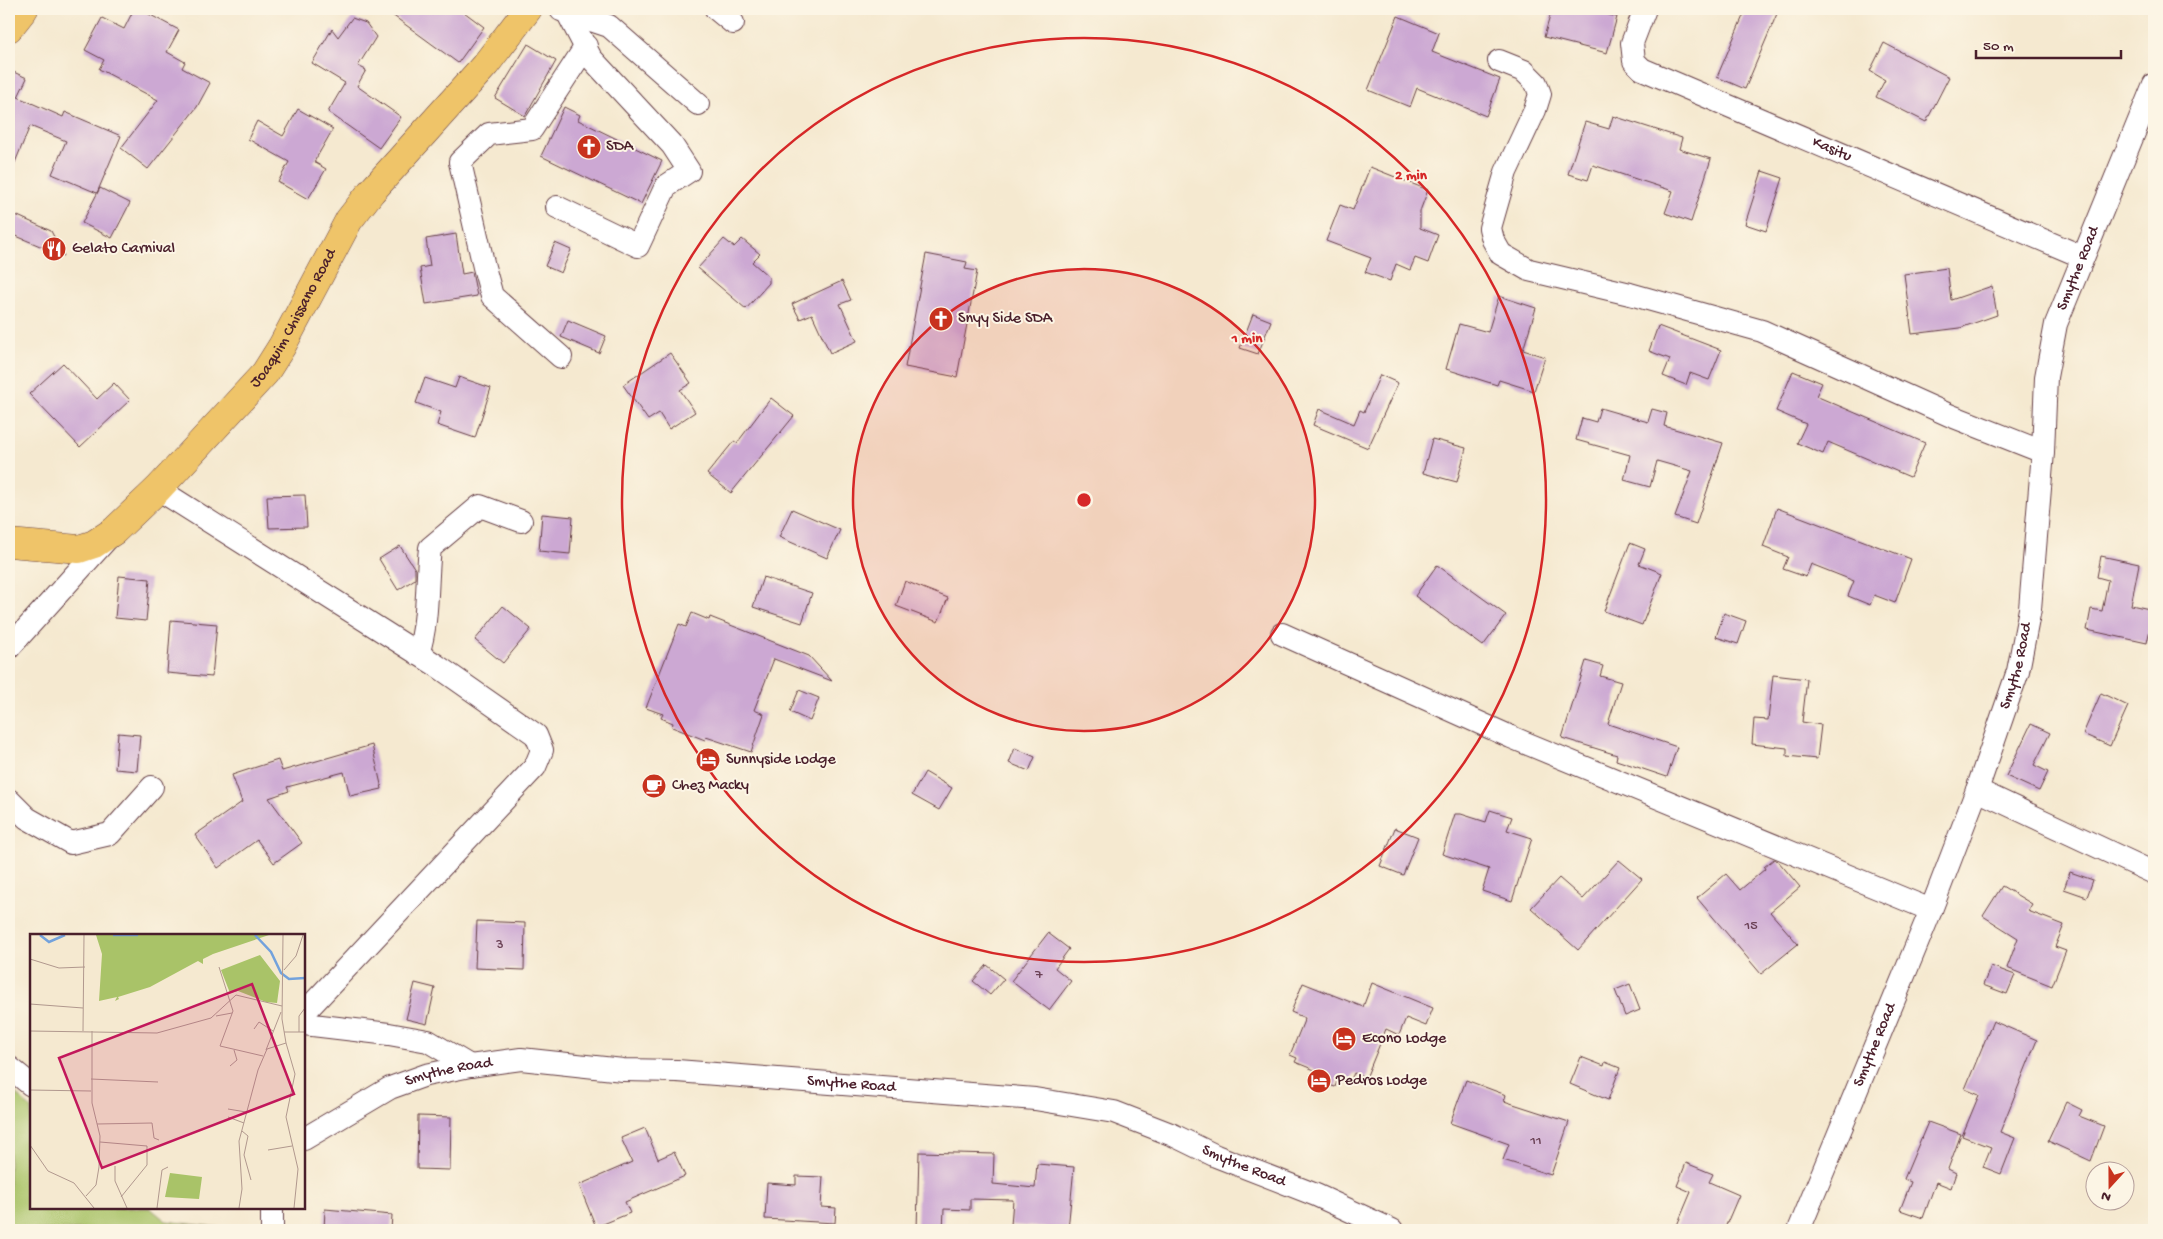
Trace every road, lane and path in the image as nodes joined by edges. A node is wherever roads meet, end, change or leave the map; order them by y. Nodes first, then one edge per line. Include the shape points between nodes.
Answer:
1 (24, 9) edge
2 (528, 9) edge
3 (716, 9) edge
4 (1645, 9) edge
5 (562, 10) edge
6 (733, 23) dead end
7 (9, 28) edge
8 (586, 46) junction
9 (1499, 61) dead end
10 (2154, 84) edge
11 (698, 104) dead end
12 (557, 207) dead end
13 (2083, 257) junction
14 (562, 357) dead end
15 (2043, 452) junction
16 (158, 489) junction
17 (521, 521) dead end
18 (114, 531) junction
19 (9, 543) edge
20 (1282, 634) dead end
21 (9, 648) edge
22 (418, 654) junction
23 (152, 786) dead end
24 (1977, 790) junction
25 (9, 800) edge
26 (2154, 873) edge
27 (1931, 910) junction
28 (305, 1011) edge
29 (305, 1024) edge
30 (470, 1066) junction
31 (9, 1068) edge
32 (30, 1084) edge
33 (305, 1138) edge
34 (272, 1209) edge
35 (272, 1230) edge
36 (1392, 1230) edge
37 (1799, 1230) edge

1 - 7 main road
2 - 16 main road, Joaquim Chissano Road via 486,64 349,220 265,373
3 - 6 street
4 - 13 street, Kasitu via 1632,43 1634,61 1642,69
5 - 8 street
5 - 11 street via 609,26
8 - 12 street via 591,58 672,145 689,171 666,186 638,246
8 - 14 street via 532,129 489,134 460,162 492,296
9 - 15 street via 1524,71 1536,83 1540,94 1506,172 1490,228 1500,254 1528,270 1630,294 1762,331 1949,415
10 - 13 street, Smythe Road
13 - 15 street, Smythe Road via 2056,324 2046,378
15 - 24 street, Smythe Road via 2030,609 2018,671
16 - 18 main road, Joaquim Chissano Road
16 - 22 street
17 - 22 street via 480,506 430,548 424,637
18 - 19 main road, Joaquim Chissano Road via 79,549
18 - 21 street
20 - 27 street via 1511,737
22 - 28 street via 536,735 542,750 535,767
23 - 25 street via 110,834 71,843 27,818
24 - 26 street
24 - 27 street, Smythe Road
27 - 37 street, Smythe Road
29 - 30 street via 428,1042
30 - 33 street, Smythe Road via 426,1075 390,1088
30 - 36 street, Smythe Road via 521,1059 623,1070 677,1071 1035,1099 1114,1112 1316,1195
31 - 32 street
34 - 35 street

